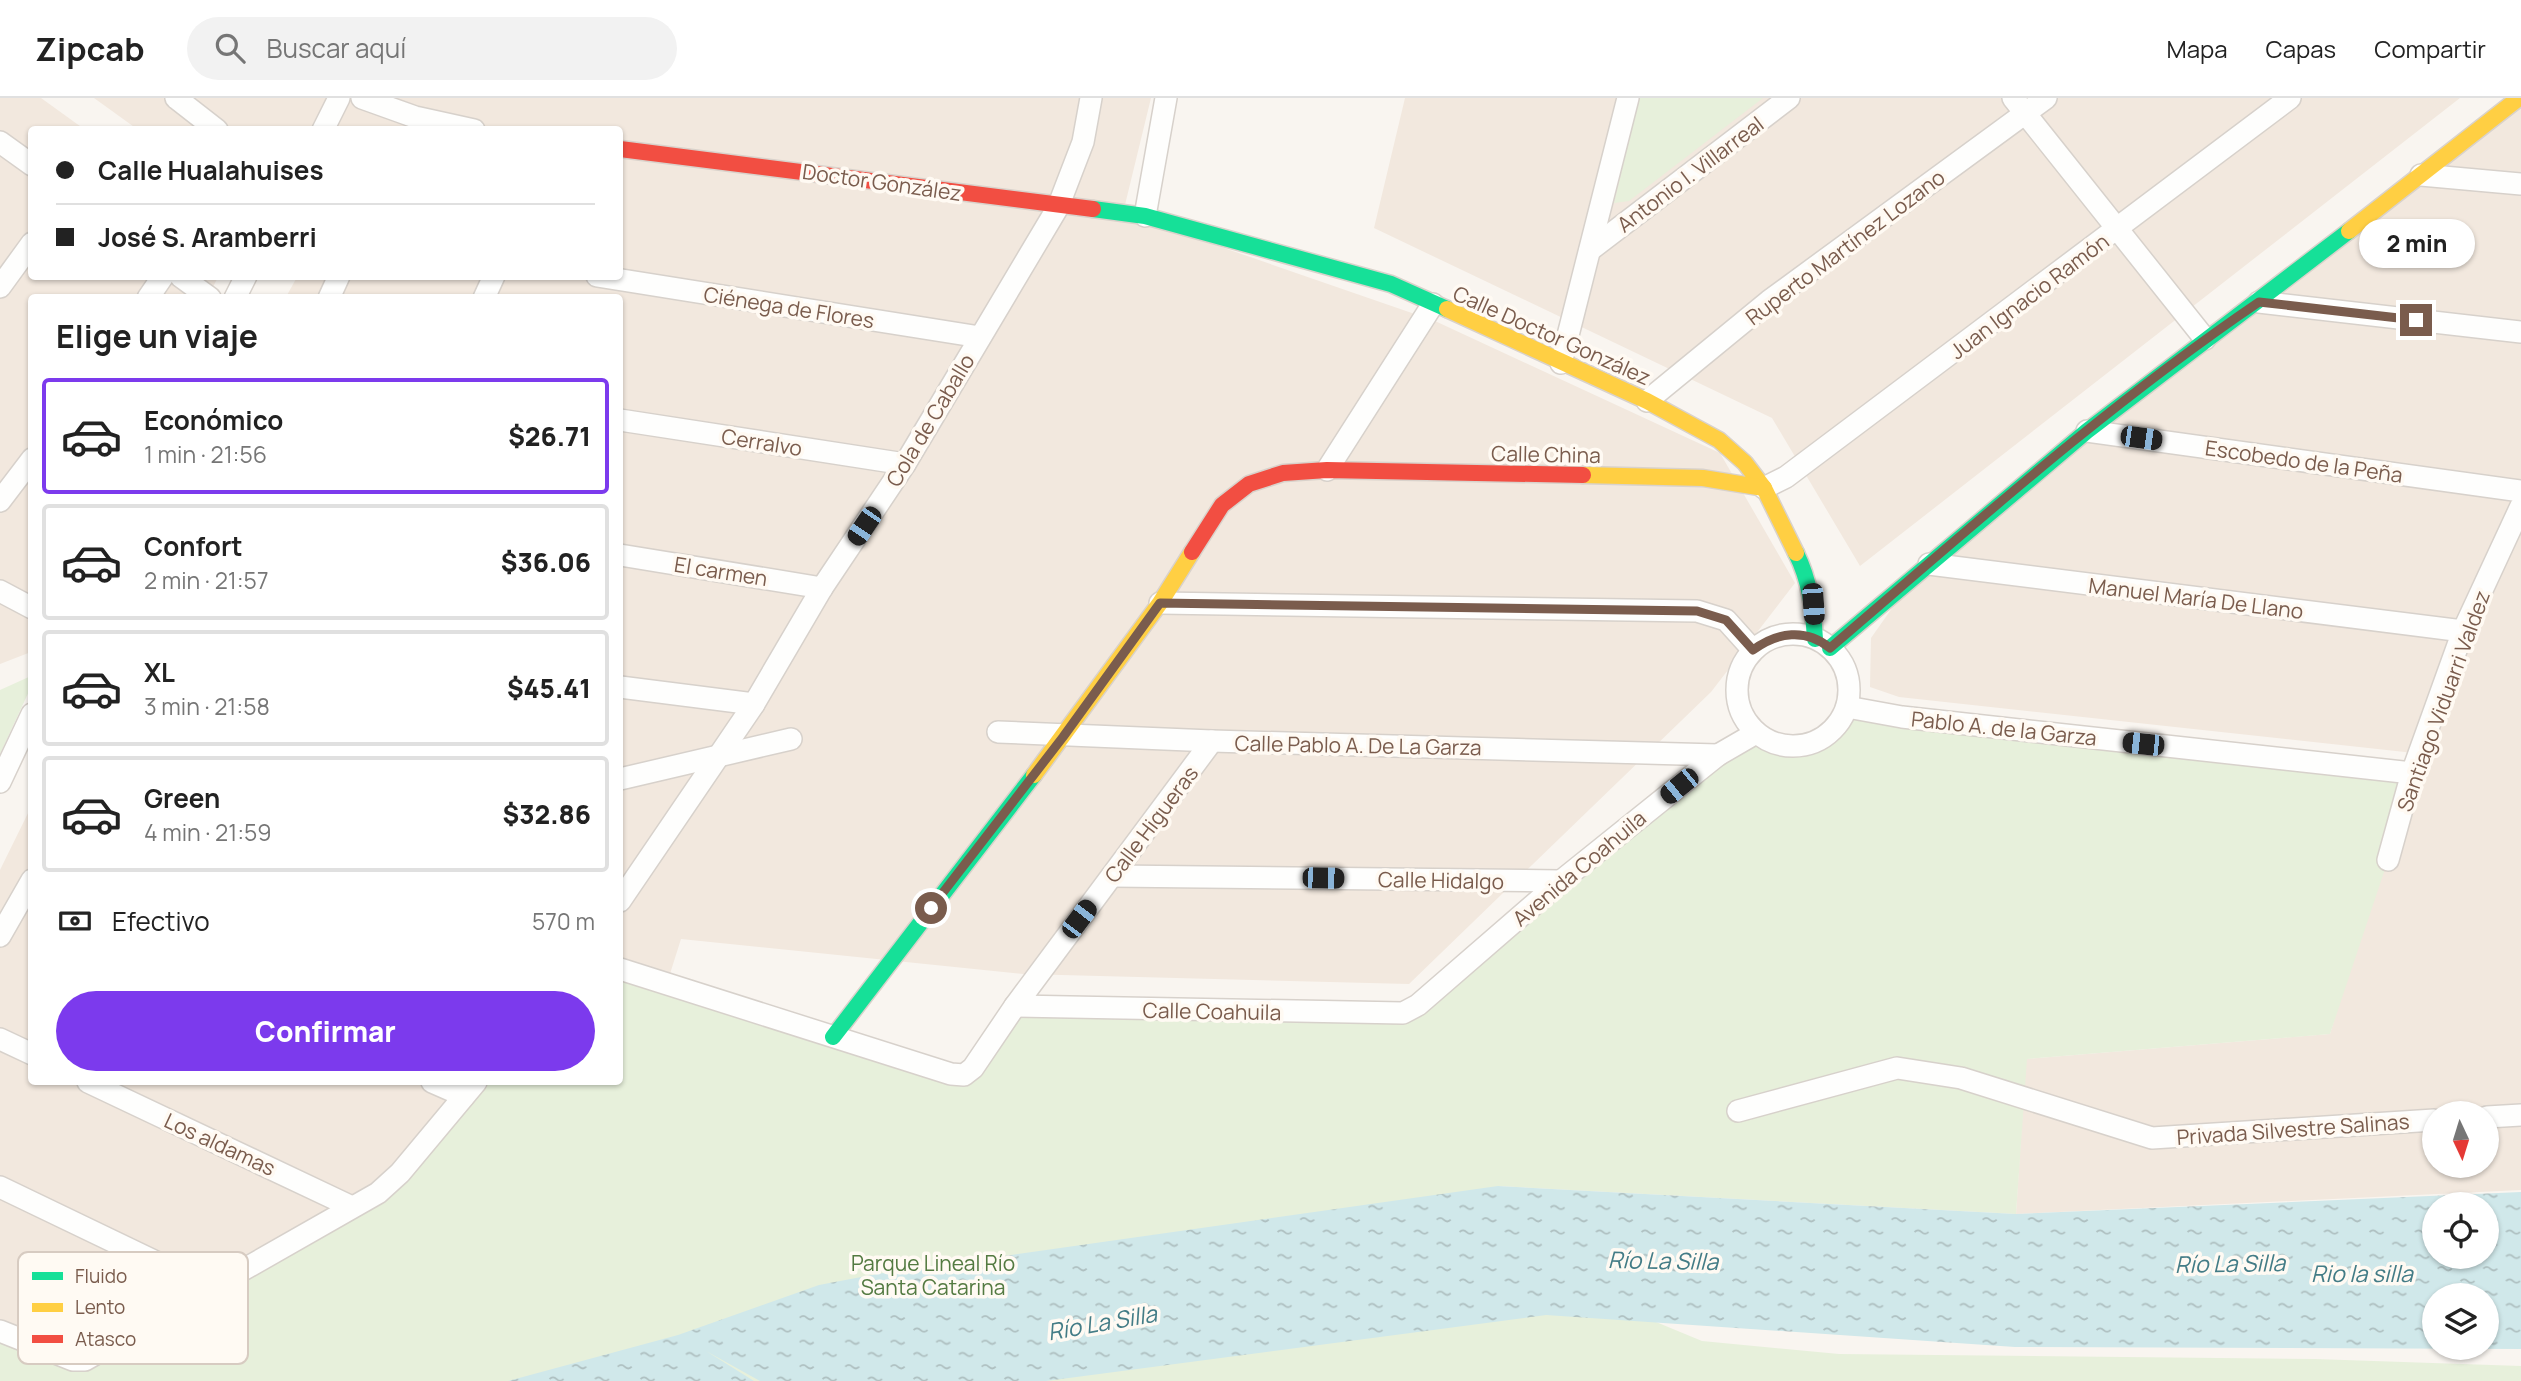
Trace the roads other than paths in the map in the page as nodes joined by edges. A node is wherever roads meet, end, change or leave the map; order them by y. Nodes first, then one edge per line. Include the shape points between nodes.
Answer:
1 (339, 98) edge
2 (362, 98) edge
3 (1091, 98) edge
4 (1166, 98) edge
5 (1628, 98) edge
6 (1789, 98) edge
7 (2046, 98) edge
8 (2290, 98) edge
9 (2519, 98) edge
10 (182, 100) edge
11 (2019, 106) edge
12 (415, 115) edge
13 (211, 126) edge
14 (325, 126) edge
15 (458, 126) edge
16 (0, 142) edge
17 (623, 149) edge
18 (28, 162) edge
19 (2421, 175) junction
20 (2521, 184) edge
21 (1058, 207) junction
22 (1145, 215) junction
23 (2119, 229) junction
24 (28, 248) edge
25 (1590, 250) junction
26 (185, 280) edge
27 (622, 280) edge
28 (0, 287) edge
29 (205, 294) edge
30 (2259, 302) junction
31 (1433, 304) junction
32 (2521, 332) edge
33 (980, 337) junction
34 (2205, 339) junction
35 (1561, 363) junction
36 (1647, 401) junction
37 (623, 420) edge
38 (2087, 430) junction
39 (28, 464) edge
40 (905, 464) junction
41 (1327, 470) junction
42 (1764, 488) junction
43 (2521, 491) edge
44 (0, 501) edge
45 (2521, 506) edge
46 (623, 555) edge
47 (1929, 564) junction
48 (822, 588) junction
49 (0, 591) edge
50 (1160, 603) junction
51 (28, 606) edge
52 (2463, 631) junction
53 (1823, 643) junction
54 (1753, 650) junction
55 (623, 687) edge
56 (754, 704) junction
57 (1847, 707) junction
58 (28, 723) edge
59 (998, 732) dead end
60 (1756, 733) junction
61 (1063, 737) junction
62 (791, 739) dead end
63 (1212, 741) junction
64 (721, 754) junction
65 (1718, 755) junction
66 (2412, 773) junction
67 (623, 778) edge
68 (0, 782) edge
69 (2388, 860) dead end
70 (1112, 876) junction
71 (1561, 881) junction
72 (28, 893) edge
73 (623, 897) edge
74 (0, 936) edge
75 (623, 970) edge
76 (1015, 1006) junction
77 (1408, 1012) joint
78 (833, 1037) junction
79 (0, 1039) edge
80 (28, 1052) edge
81 (95, 1085) edge
82 (448, 1085) edge
83 (470, 1089) edge
84 (1738, 1111) dead end
85 (2521, 1115) edge
86 (2499, 1116) edge
87 (2422, 1121) edge
88 (0, 1187) edge
89 (352, 1207) junction
90 (135, 1252) edge
91 (248, 1266) edge
92 (0, 1331) edge
93 (18, 1338) edge

1 - 14 street
2 - 12 street
3 - 21 street, Cola de Caballo via 1083,142
4 - 22 street
5 - 25 street
6 - 25 street, Antonio I. Villarreal
7 - 11 street, Ruperto Martínez Lozano
8 - 23 street, Juan Ignacio Ramón
9 - 19 street
10 - 13 street
11 - 23 street
11 - 36 street, Ruperto Martínez Lozano
12 - 15 street
16 - 18 street
17 - 21 street, Doctor González
19 - 20 street
19 - 30 street
21 - 22 street, Doctor González
21 - 33 street, Cola de Caballo
22 - 31 street, Calle Doctor González via 1391,284
23 - 34 street
23 - 42 street, Juan Ignacio Ramón via 1786,477
24 - 28 street
25 - 35 street
26 - 29 street
27 - 33 street, Ciénega de Flores
30 - 32 street
30 - 34 street
31 - 35 street, Calle Doctor González
31 - 41 street
33 - 40 street, Cola de Caballo
34 - 38 street
35 - 36 street, Calle Doctor González
36 - 42 street, Calle Doctor González via 1719,440
37 - 40 street, Cerralvo
38 - 43 street, Escobedo de la Peña
38 - 47 street
39 - 44 street
40 - 48 street, Cola de Caballo
41 - 42 street, Calle China via 1703,478
41 - 50 street, Calle China via 1283,473 1236,491 1222,505
42 - 53 street, Calle Doctor González via 1806,574
45 - 52 street, Santiago Viduarri Valdez
46 - 48 street, El carmen
47 - 52 street, Manuel María De Llano
47 - 53 street
48 - 56 street, Cola de Caballo
49 - 51 street
50 - 54 street via 1697,611 1726,620
50 - 61 street, Calle China
52 - 66 street, Santiago Viduarri Valdez
53 - 54 street via 1788,634
53 - 57 street via 1842,662 1848,680
54 - 60 street via 1738,677 1737,697
55 - 56 street
56 - 64 street, Cola de Caballo
57 - 60 street via 1830,732 1804,745 1774,743
57 - 66 street, Pablo A. de la Garza via 1902,717
58 - 68 street
59 - 61 street, Calle Pablo A. De La Garza
60 - 65 street, Avenida Coahuila
61 - 63 street, Calle Pablo A. De La Garza
61 - 78 street, Calle China
62 - 64 street
63 - 65 street, Calle Pablo A. De La Garza
63 - 70 street, Calle Higueras
64 - 67 street
64 - 73 street, Cola de Caballo
65 - 71 street, Avenida Coahuila
66 - 69 street, Santiago Viduarri Valdez
70 - 71 street, Calle Hidalgo
70 - 76 street, Calle Higueras
71 - 77 street, Avenida Coahuila
72 - 74 street
75 - 78 street
76 - 77 street, Calle Coahuila
76 - 78 street, Calle Higueras via 964,1075
79 - 80 street
81 - 89 street, Los aldamas
82 - 83 street
83 - 89 street via 400,1173 378,1193
84 - 87 street, Privada Silvestre Salinas via 1897,1068 1961,1078 2152,1138
85 - 86 street
88 - 90 street
89 - 91 street
92 - 93 street

